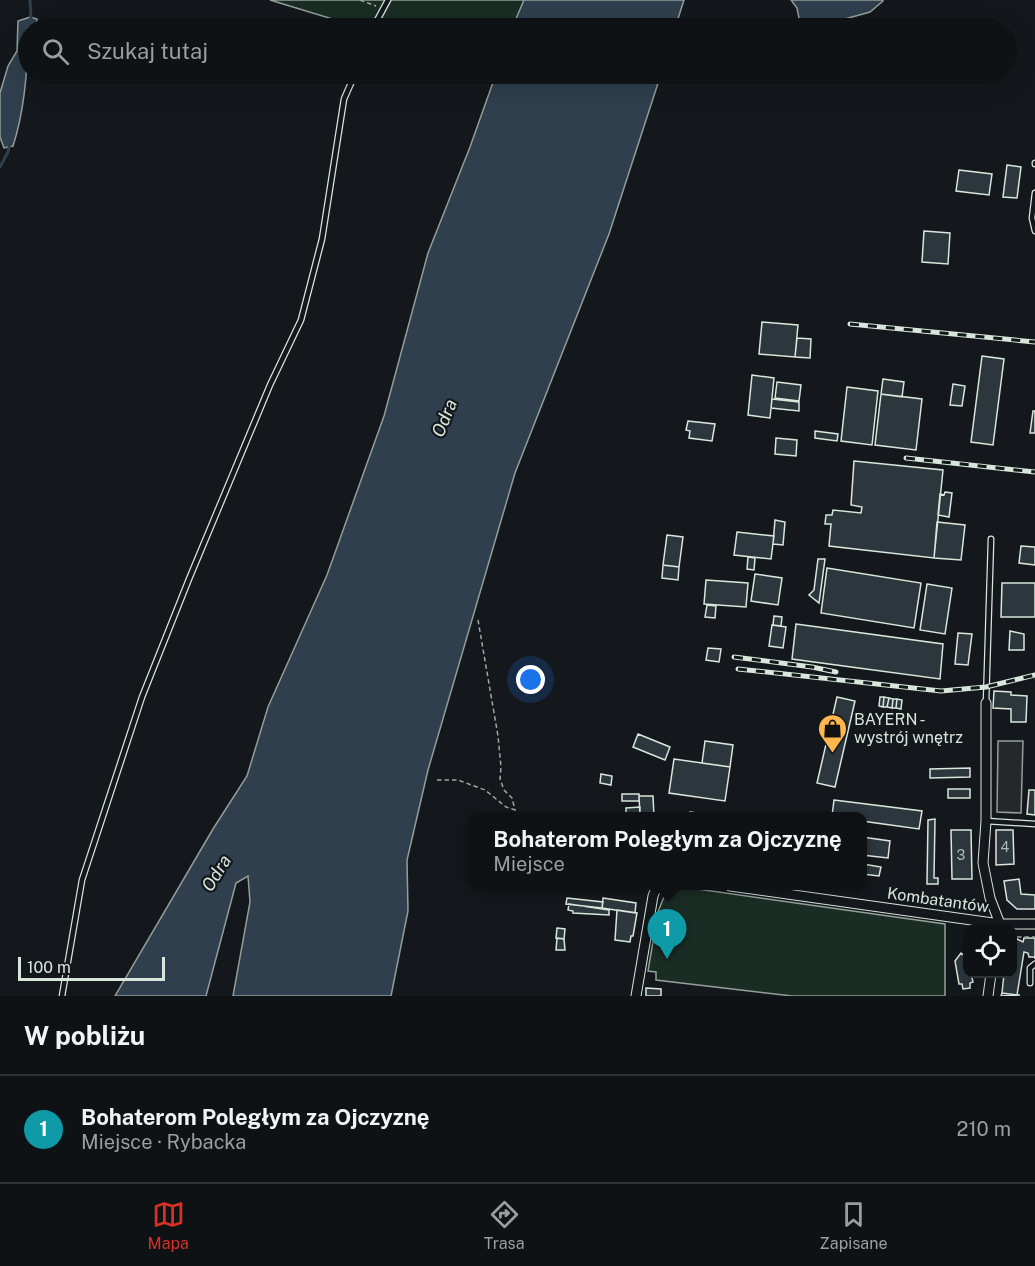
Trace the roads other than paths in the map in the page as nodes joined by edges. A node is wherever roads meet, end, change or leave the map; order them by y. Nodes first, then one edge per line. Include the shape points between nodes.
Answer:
1 (388, 0) edge
2 (378, 18) edge
3 (351, 84) edge
4 (1035, 193) edge
5 (1035, 231) edge
6 (991, 539) dead end
7 (986, 703) joint
8 (986, 821) junction
9 (1035, 824) edge
10 (655, 890) edge
11 (763, 890) edge
12 (986, 924) edge
13 (998, 924) edge
14 (1035, 924) edge
15 (1017, 925) edge
16 (1035, 964) edge
17 (990, 978) edge
18 (1030, 983) dead end
19 (62, 996) edge
20 (636, 996) edge
21 (988, 996) edge

1 - 2 lane
3 - 19 lane via 344,99 321,239 301,320 142,698 82,880
4 - 5 lane
6 - 7 lane
7 - 8 street
8 - 9 lane
8 - 13 street via 983,863
10 - 20 street
11 - 12 street, Kombatantów
14 - 15 street, Kombatantów
16 - 18 lane via 1030,968
17 - 21 street

